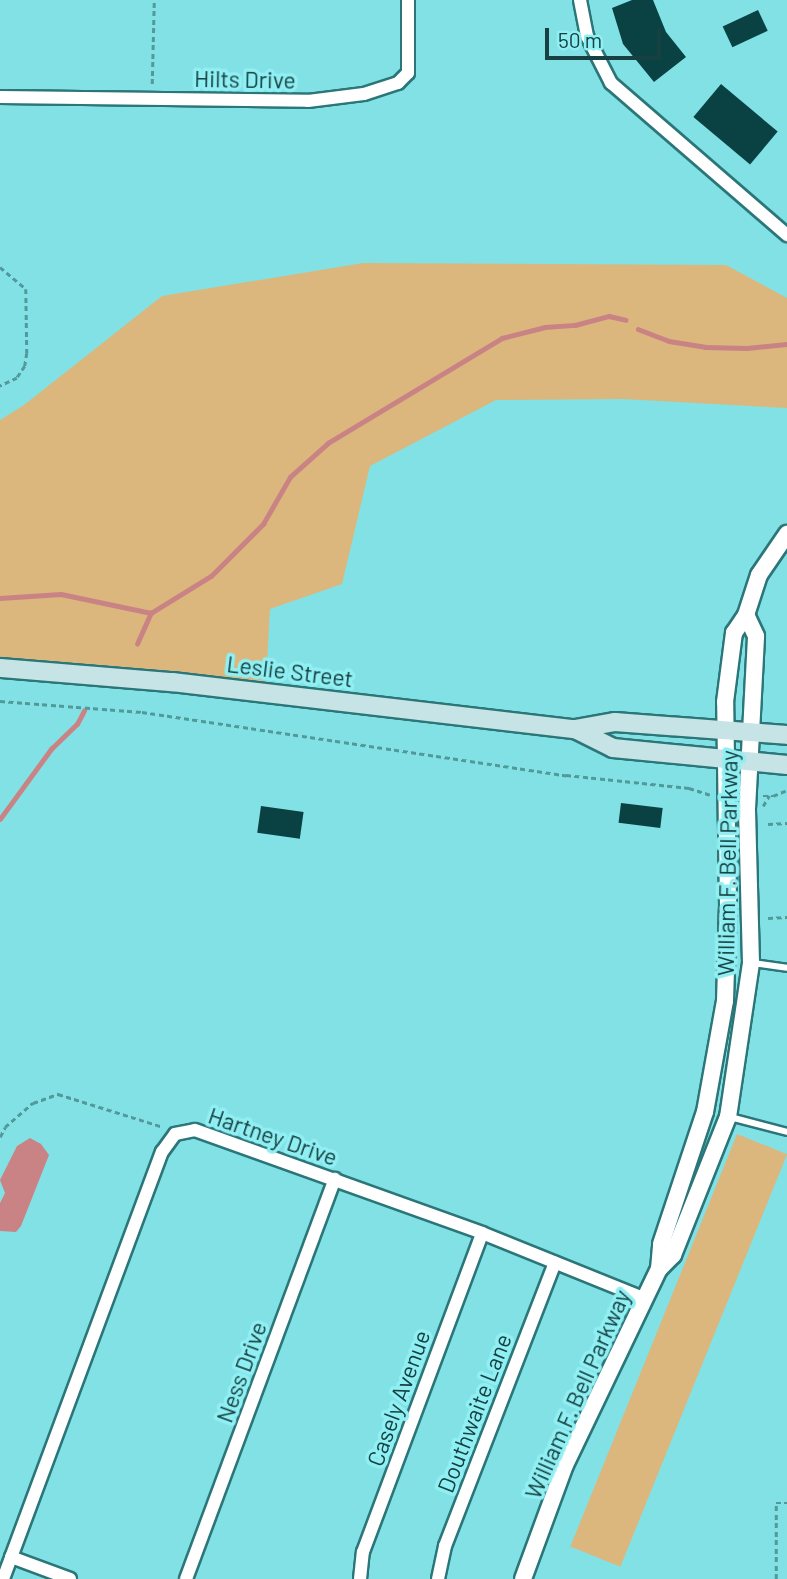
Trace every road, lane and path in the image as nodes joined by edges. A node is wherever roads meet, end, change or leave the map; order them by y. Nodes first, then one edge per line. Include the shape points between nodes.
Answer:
1 (155, 0) edge
2 (408, 0) edge
3 (580, 0) edge
4 (0, 97) edge
5 (152, 99) junction
6 (787, 235) edge
7 (0, 267) edge
8 (0, 386) edge
9 (787, 534) edge
10 (746, 615) junction
11 (0, 668) edge
12 (0, 701) edge
13 (575, 729) junction
14 (725, 733) junction
15 (752, 735) junction
16 (787, 735) edge
17 (725, 759) junction
18 (751, 762) junction
19 (787, 765) edge
20 (787, 790) edge
21 (708, 792) dead end
22 (764, 796) dead end
23 (787, 823) edge
24 (768, 824) dead end
25 (787, 917) edge
26 (768, 918) dead end
27 (751, 963) junction
28 (787, 968) edge
29 (705, 1112) junction
30 (728, 1116) junction
31 (787, 1132) edge
32 (175, 1134) junction
33 (0, 1138) edge
34 (335, 1180) junction
35 (482, 1233) junction
36 (555, 1263) junction
37 (659, 1269) junction
38 (645, 1299) junction
39 (787, 1503) edge
40 (11, 1557) junction
41 (3, 1579) edge
42 (70, 1579) edge
43 (186, 1579) edge
44 (360, 1579) edge
45 (438, 1579) edge
46 (523, 1579) edge
47 (776, 1579) edge

1 - 5 path
2 - 5 street, Hilts Drive via 411,66 398,83 331,100
3 - 6 street via 587,36 611,83
4 - 5 street, Hilts Drive
7 - 8 path via 26,289 27,353 17,378
9 - 10 street, William F. Bell Parkway via 759,575
10 - 14 street, William F. Bell Parkway via 734,633
10 - 15 street, William F. Bell Parkway via 756,636
11 - 13 main road, Leslie Street via 172,682
12 - 21 path via 142,712
13 - 14 main road, Leslie Street via 615,722
13 - 17 main road, Leslie Street via 613,748
14 - 15 main road, Leslie Street
14 - 17 street, William F. Bell Parkway
15 - 16 main road, Leslie Street
15 - 18 street, William F. Bell Parkway
17 - 18 main road, Leslie Street
17 - 29 street, William F. Bell Parkway via 726,1001
18 - 19 main road, Leslie Street
18 - 27 street, William F. Bell Parkway via 747,809
20 - 22 path
23 - 24 path
25 - 26 path
27 - 28 lane
27 - 30 street, William F. Bell Parkway
29 - 30 street
29 - 37 street, William F. Bell Parkway via 660,1244
30 - 31 lane
30 - 37 street, William F. Bell Parkway via 673,1255
32 - 33 path via 155,1123 58,1094 33,1104 5,1127
32 - 34 street, Hartney Drive via 195,1130
32 - 40 street, Hartney Drive via 162,1152
34 - 35 street, Hartney Drive
34 - 43 street, Ness Drive
35 - 36 street, Hartney Drive
35 - 44 street, Casely Avenue via 363,1552
36 - 38 street, Hartney Drive
36 - 45 street, Douthwaite Lane via 445,1546
37 - 38 street, William F. Bell Parkway
38 - 46 street, William F. Bell Parkway via 565,1465
39 - 47 path via 776,1503
40 - 41 street, Hartney Drive
40 - 42 street

